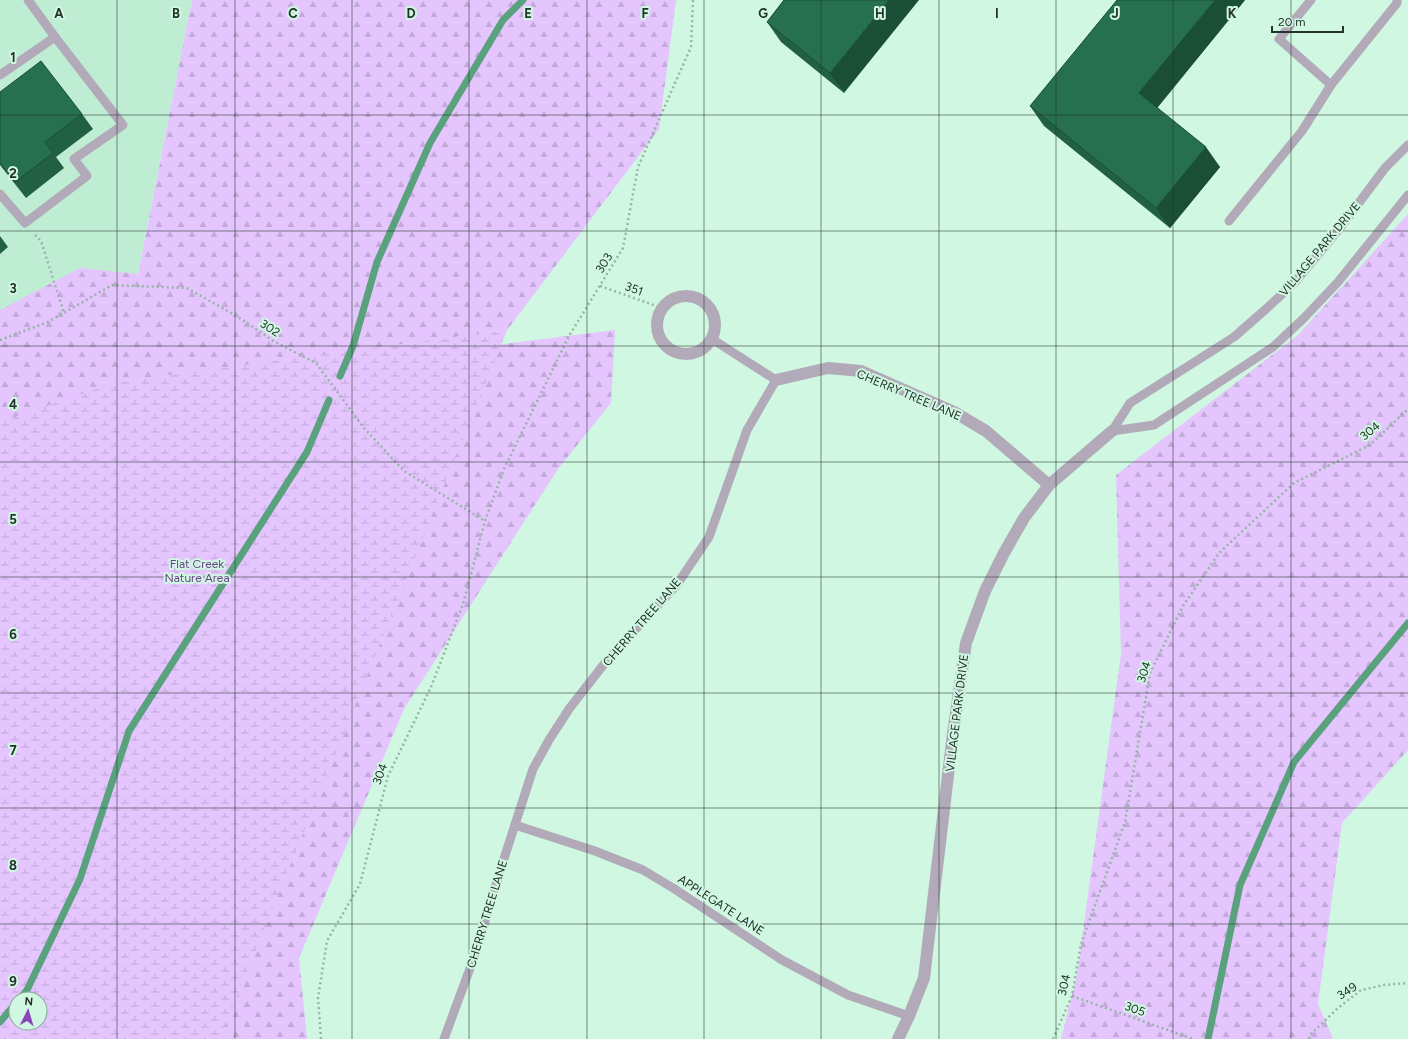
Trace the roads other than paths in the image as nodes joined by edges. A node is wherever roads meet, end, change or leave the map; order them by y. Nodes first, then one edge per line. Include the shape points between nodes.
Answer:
1 (28, 0) edge
2 (1311, 0) edge
3 (1394, 1) edge
4 (55, 37) junction
5 (0, 75) edge
6 (1332, 85) junction
7 (1408, 145) edge
8 (0, 194) edge
9 (1408, 195) edge
10 (1229, 221) dead end
11 (712, 339) junction
12 (776, 380) junction
13 (1112, 431) junction
14 (1049, 485) junction
15 (515, 825) junction
16 (910, 1016) junction
17 (444, 1039) edge
18 (898, 1039) edge

1 - 4 lane
2 - 6 lane via 1279,39
3 - 6 lane
4 - 5 lane
4 - 8 lane via 123,125 74,159 87,176 25,223
6 - 10 lane via 1302,131
7 - 13 lane, VILLAGE PARK DRIVE via 1385,168 1295,282 1234,337 1130,403
9 - 13 lane via 1338,282 1272,347 1154,425
11 - 11 street via 699,352 680,354 670,350 658,336 657,317 669,301 687,295 697,298 712,310 715,320
11 - 12 lane
12 - 14 street, CHERRY TREE LANE via 828,368 861,371 954,412 980,427
12 - 15 lane, CHERRY TREE LANE via 747,430 708,537 676,586 608,659 569,709 534,769
13 - 14 street, VILLAGE PARK DRIVE
14 - 16 street, VILLAGE PARK DRIVE via 1024,518 1004,553 985,591 966,643 924,978
15 - 16 lane, APPLEGATE LANE via 595,851 643,870 782,960 848,995
15 - 17 lane, CHERRY TREE LANE via 476,952
16 - 18 street, VILLAGE PARK DRIVE

